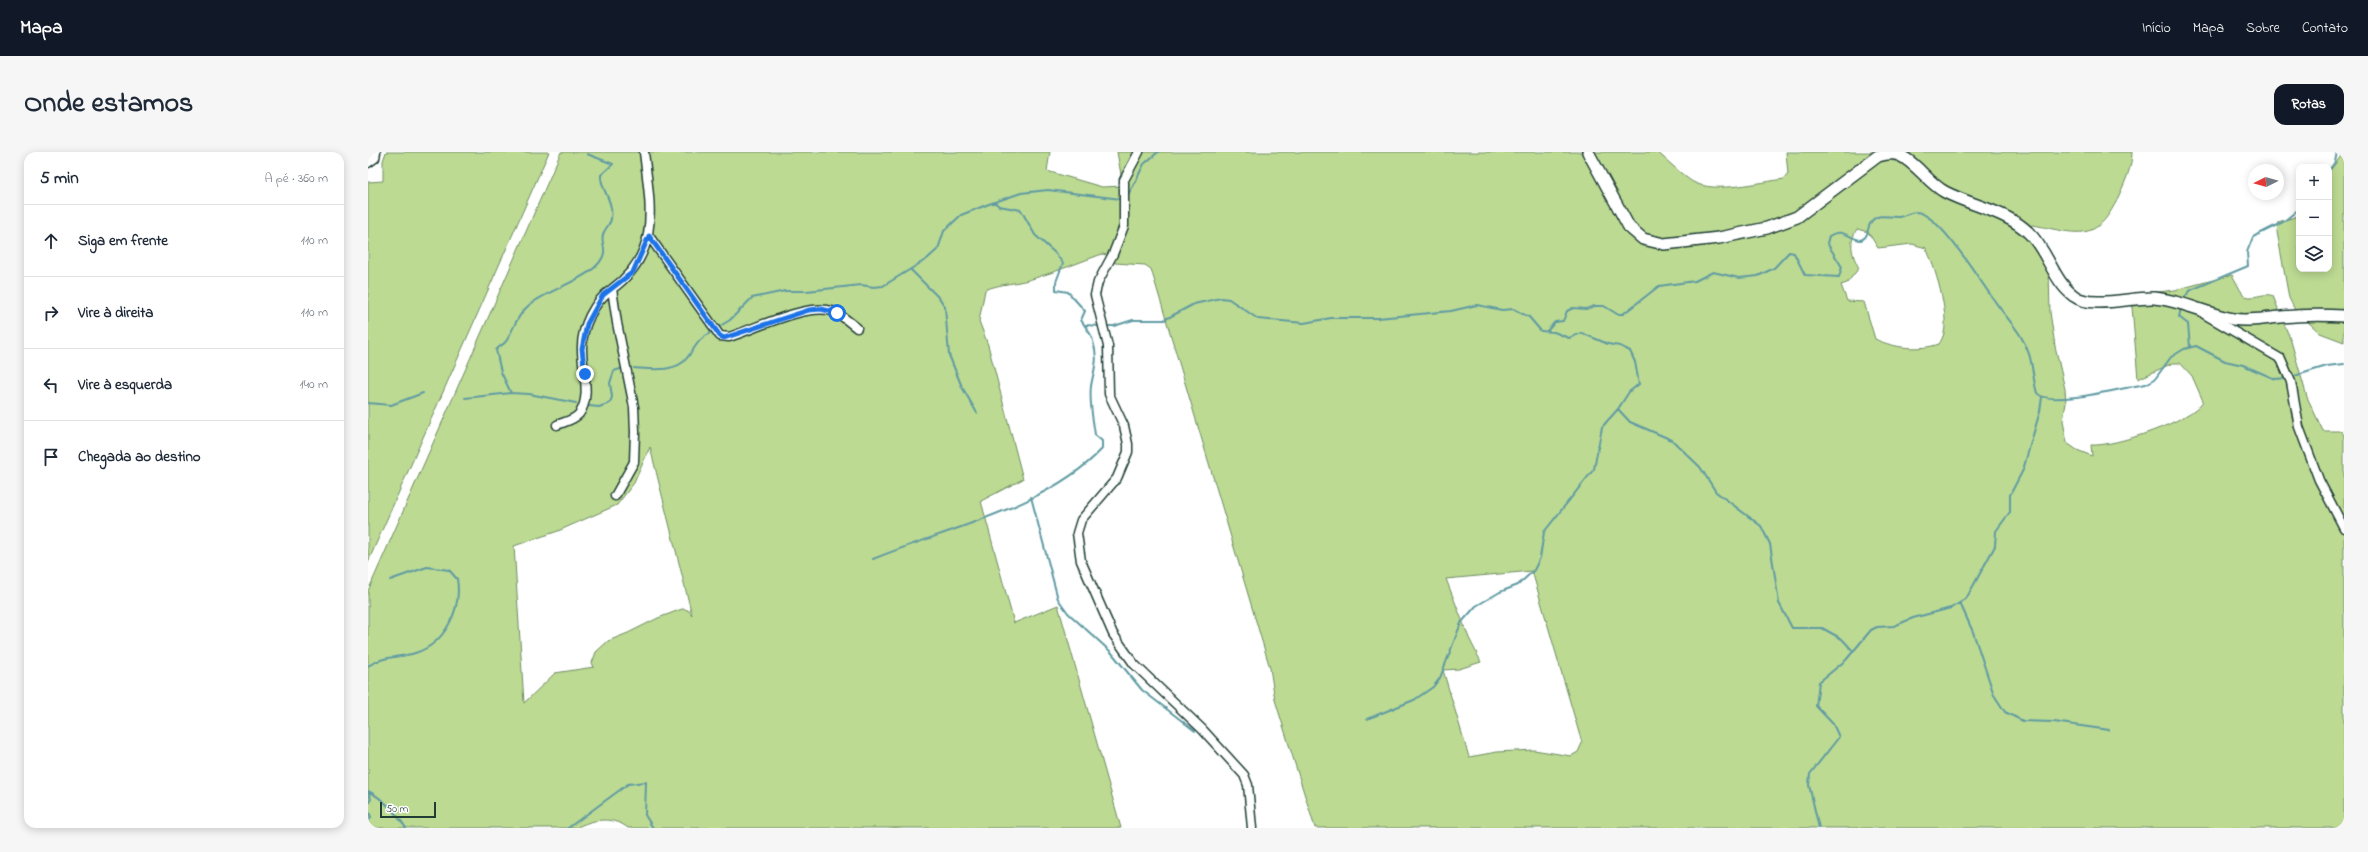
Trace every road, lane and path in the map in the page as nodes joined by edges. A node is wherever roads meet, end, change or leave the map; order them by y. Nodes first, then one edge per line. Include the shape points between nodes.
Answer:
1 (376, 152) edge
2 (644, 152) edge
3 (1139, 152) edge
4 (1588, 152) edge
5 (368, 163) edge
6 (649, 236) junction
7 (612, 289) junction
8 (2198, 310) junction
9 (2344, 316) edge
10 (857, 328) dead end
11 (557, 425) dead end
12 (615, 496) dead end
13 (2344, 528) edge
14 (1252, 828) edge

1 - 5 street via 375,158
2 - 6 street via 651,216
3 - 14 street via 1124,180 1124,226 1098,282 1095,295 1108,346 1109,394 1124,426 1128,452 1117,478 1081,520 1077,533 1080,555 1103,614 1113,634 1134,664 1202,729 1244,775 1248,785
4 - 8 street via 1634,233 1649,242 1664,244 1719,238 1767,228 1797,217 1878,156 1902,156 1944,191 1999,215 2028,232 2037,242 2062,285 2075,297 2096,302 2139,297 2156,298 2175,301
6 - 7 street via 633,272
6 - 10 street via 720,336 724,338 809,310 830,310
7 - 11 street via 603,295 597,304 584,334 582,349 585,387 581,409 574,418
7 - 12 street via 634,407 635,432 634,462
8 - 9 street via 2241,320 2311,314
8 - 13 street via 2281,359 2291,382 2299,427 2319,480

